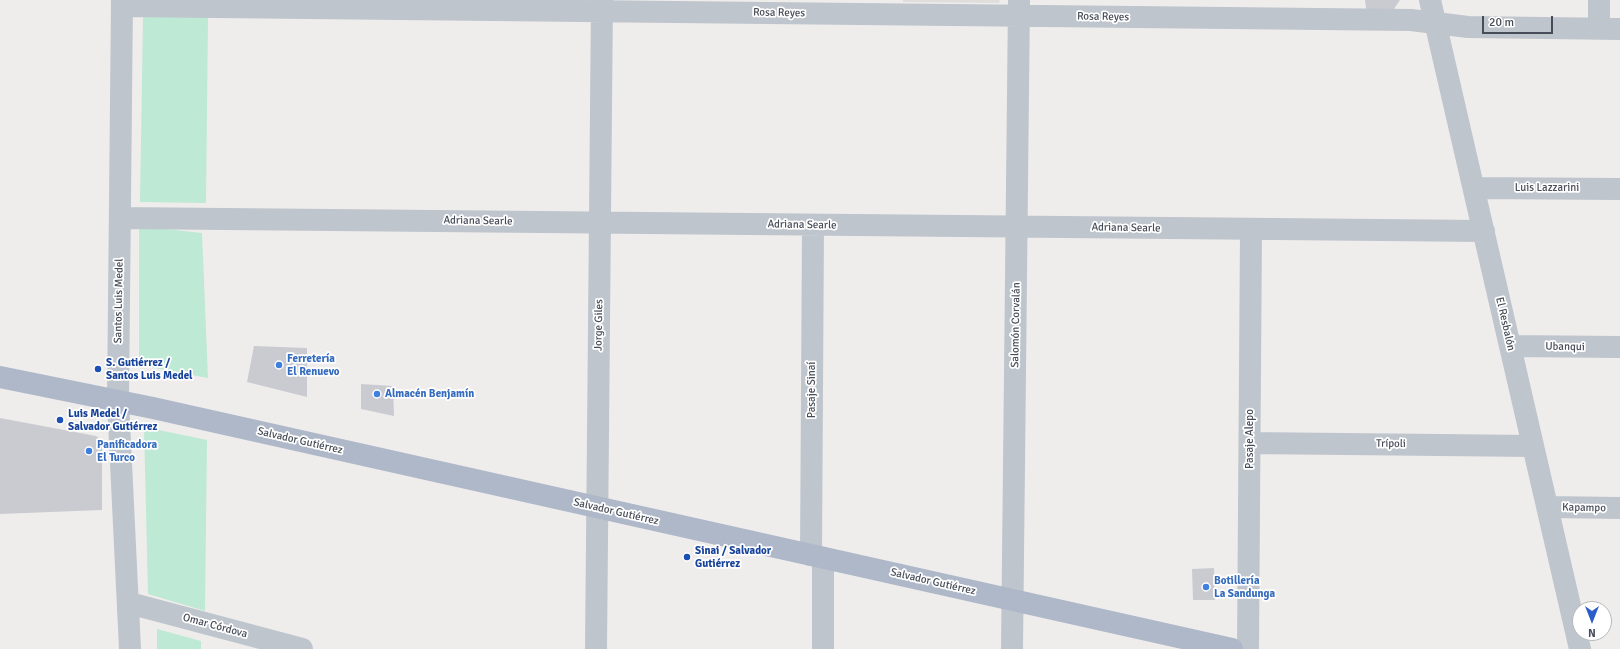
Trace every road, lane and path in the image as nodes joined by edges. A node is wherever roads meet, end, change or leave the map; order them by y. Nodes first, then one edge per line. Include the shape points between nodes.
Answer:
1 (1430, 0) edge
2 (1599, 0) edge
3 (122, 3) edge
4 (602, 6) edge
5 (1018, 8) edge
6 (1436, 23) junction
7 (1610, 29) edge
8 (1474, 188) junction
9 (1620, 189) edge
10 (120, 218) junction
11 (600, 222) junction
12 (813, 225) junction
13 (1017, 227) junction
14 (1251, 229) junction
15 (1484, 232) junction
16 (1510, 346) junction
17 (1620, 348) edge
18 (0, 377) edge
19 (118, 401) junction
20 (1250, 443) junction
21 (1533, 446) junction
22 (1547, 507) junction
23 (598, 508) junction
24 (1620, 508) edge
25 (817, 556) junction
26 (1012, 600) junction
27 (129, 603) junction
28 (130, 649) edge
29 (302, 649) edge
30 (596, 649) edge
31 (823, 649) edge
32 (1012, 649) edge
33 (1232, 649) edge
34 (1248, 649) edge
35 (1580, 649) edge

1 - 6 street, El Resbalón
2 - 7 street
3 - 4 street, Rosa Reyes
3 - 10 street, Santos Luis Medel
4 - 5 street, Rosa Reyes
4 - 11 street, Jorge Giles
5 - 6 street, Rosa Reyes via 1410,20
5 - 13 street, Salomón Corvalán
6 - 7 street, Rosa Reyes via 1468,27
6 - 8 street, El Resbalón
8 - 9 street, Luis Lazzarini
8 - 15 street, El Resbalón
10 - 11 street, Adriana Searle
10 - 19 street, Santos Luis Medel
11 - 12 street, Adriana Searle
11 - 23 street, Jorge Giles
12 - 13 street, Adriana Searle
12 - 25 street, Pasaje Sinaí
13 - 14 street, Adriana Searle
13 - 26 street, Salomón Corvalán
14 - 15 street, Adriana Searle
14 - 20 street, Pasaje Alepo
15 - 16 street, El Resbalón
16 - 17 street, Ubanqui
16 - 21 street, El Resbalón
18 - 19 main road, Salvador Gutiérrez
19 - 23 main road, Salvador Gutiérrez
19 - 27 street, Santos Luis Medel
20 - 21 street, Trípoli
20 - 34 street, Pasaje Alepo
21 - 22 street, El Resbalón
22 - 24 street, Kapampo
22 - 35 street, El Resbalón
23 - 25 main road, Salvador Gutiérrez
23 - 30 street, Jorge Giles
25 - 26 main road, Salvador Gutiérrez
25 - 31 street, Pasaje Sinaí
26 - 32 street, Salomón Corvalán
26 - 33 main road, Salvador Gutiérrez
27 - 28 street, Santos Luis Medel
27 - 29 street, Omar Córdova

